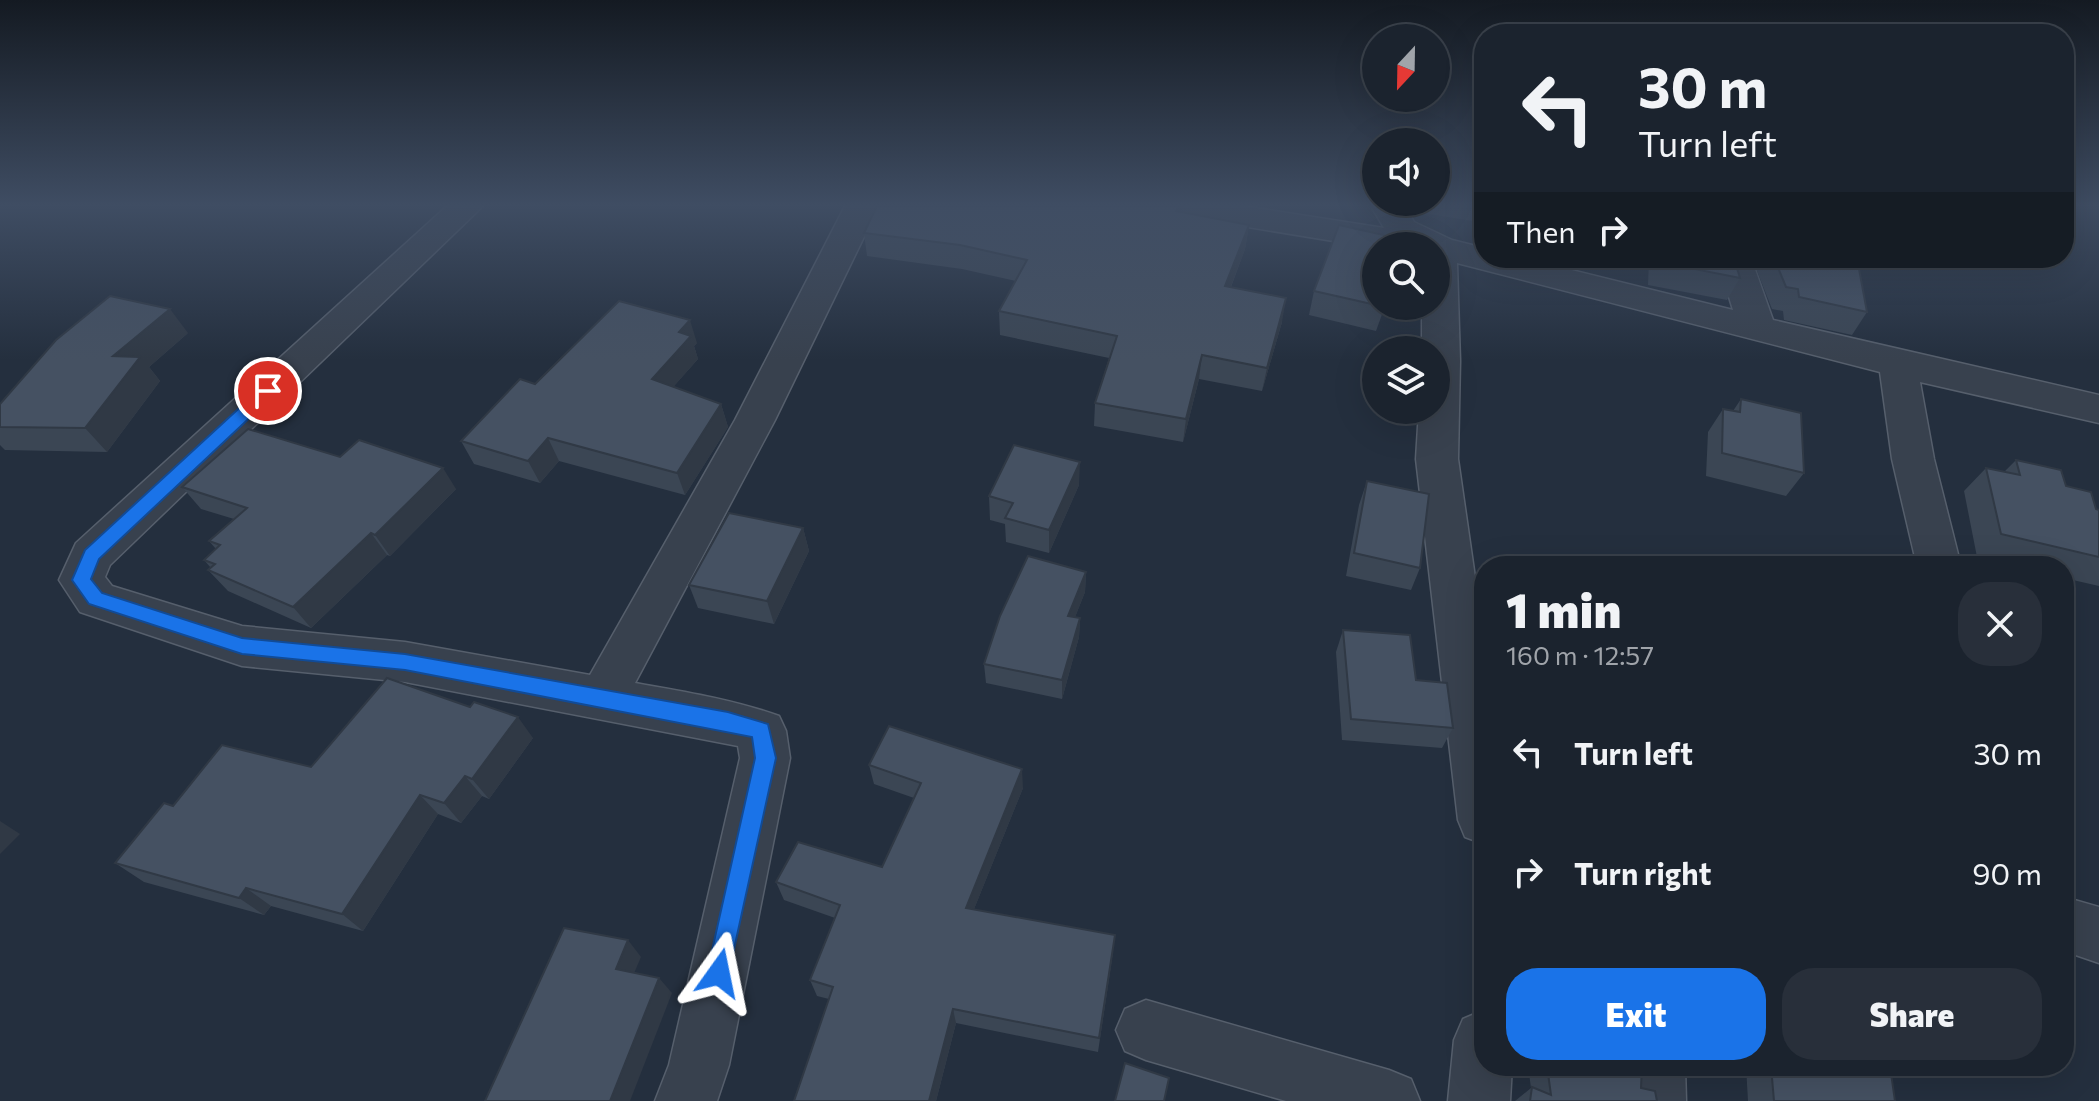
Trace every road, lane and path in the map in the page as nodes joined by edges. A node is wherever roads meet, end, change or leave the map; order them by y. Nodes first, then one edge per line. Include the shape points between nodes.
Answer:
1 (411, 257) edge
2 (836, 257) edge
3 (1521, 268) edge
4 (1737, 268) edge
5 (1439, 320) edge
6 (1757, 326) junction
7 (1898, 364) junction
8 (2099, 409) edge
9 (1937, 556) edge
10 (602, 699) junction
11 (1474, 743) edge
12 (2074, 927) edge
13 (2099, 935) edge
14 (1146, 1030) dead end
15 (1481, 1076) edge
16 (1655, 1076) edge
17 (686, 1101) edge
18 (1389, 1101) edge
19 (1479, 1101) edge
20 (1655, 1101) edge

1 - 10 street via 92,555 81,580 96,599 242,646 405,662
2 - 10 street via 755,420
3 - 6 street
4 - 6 street
5 - 11 street via 1437,459
6 - 7 street
7 - 8 street
7 - 9 street via 1913,459
10 - 17 street via 761,731 765,758 699,1065
12 - 13 street
14 - 18 street
15 - 19 street
16 - 20 street

